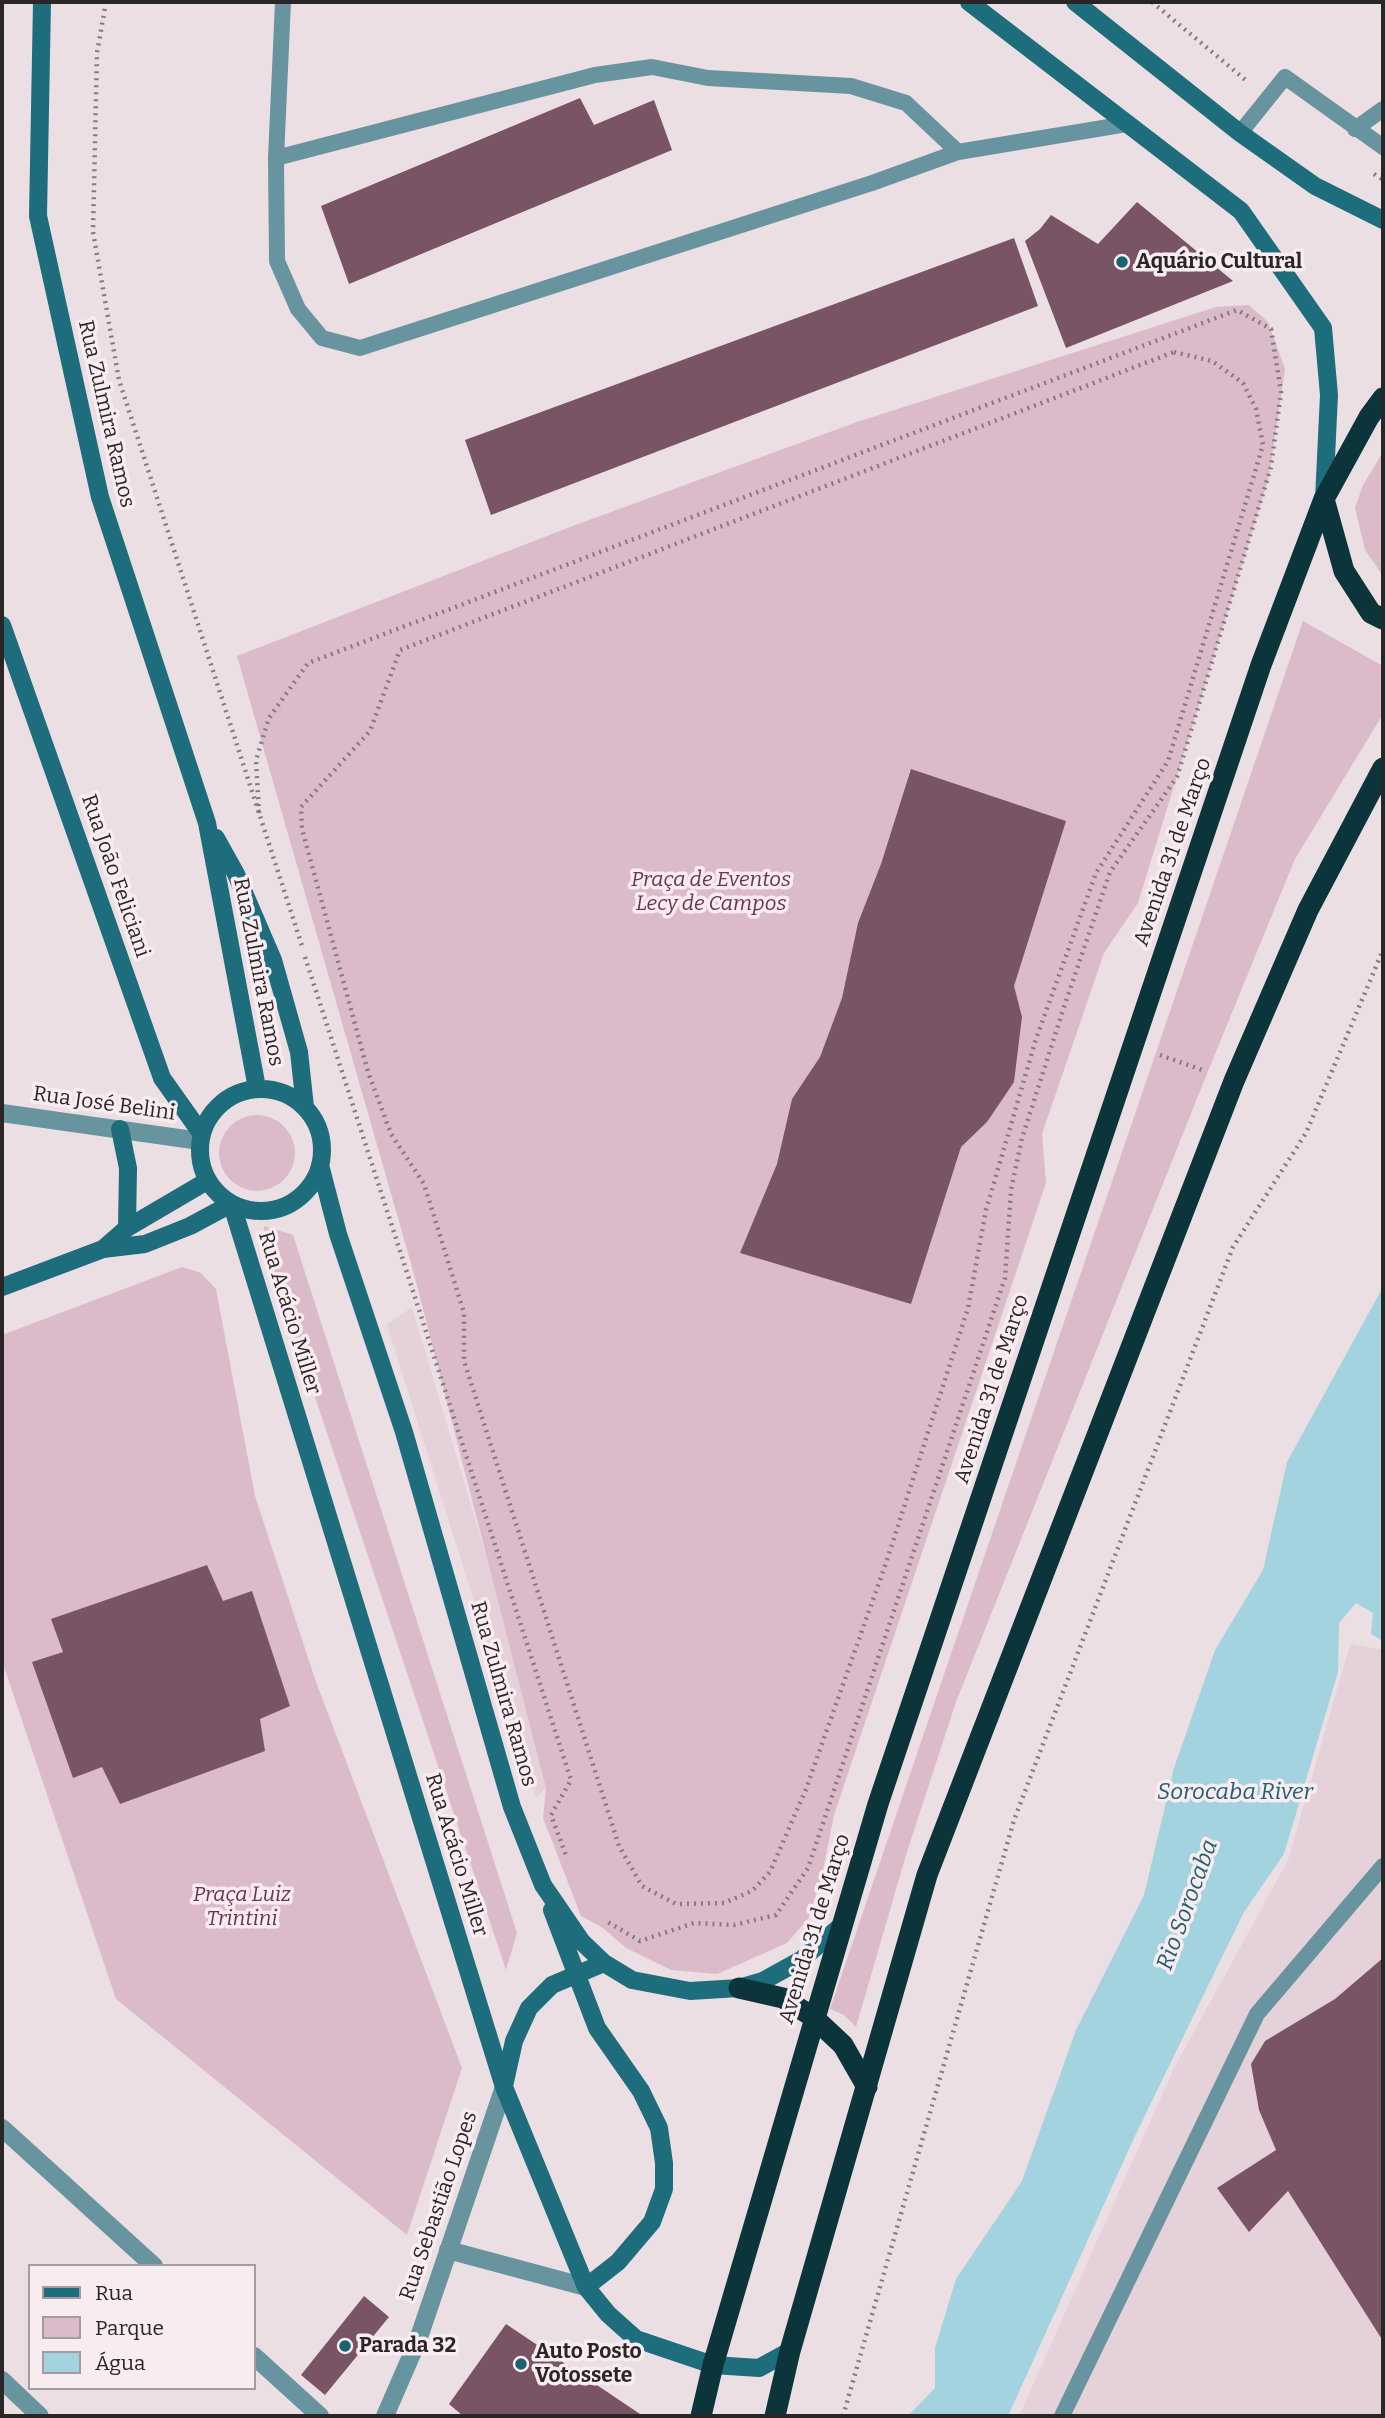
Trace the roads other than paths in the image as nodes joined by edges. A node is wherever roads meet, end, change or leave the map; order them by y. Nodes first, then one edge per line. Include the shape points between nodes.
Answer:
1 (42, 2) edge
2 (283, 2) edge
3 (969, 2) edge
4 (1075, 2) edge
5 (1383, 108) edge
6 (1127, 124) junction
7 (1355, 129) junction
8 (1240, 133) junction
9 (1383, 147) edge
10 (958, 152) junction
11 (275, 158) junction
12 (1383, 220) edge
13 (1383, 398) edge
14 (1324, 499) junction
15 (1383, 619) edge
16 (2, 625) edge
17 (1383, 768) edge
18 (207, 823) junction
19 (257, 1088) junction
20 (305, 1107) junction
21 (2, 1113) edge
22 (120, 1129) junction
23 (201, 1137) junction
24 (320, 1165) junction
25 (208, 1181) junction
26 (231, 1204) junction
27 (127, 1228) junction
28 (103, 1249) junction
29 (2, 1287) edge
30 (1383, 1866) edge
31 (543, 1885) junction
32 (843, 1924) junction
33 (604, 1963) junction
34 (575, 1973) junction
35 (739, 1988) junction
36 (814, 2017) junction
37 (504, 2087) junction
38 (867, 2087) junction
39 (2, 2128) edge
40 (449, 2250) junction
41 (152, 2264) edge
42 (586, 2287) junction
43 (790, 2351) junction
44 (256, 2358) edge
45 (713, 2365) junction
46 (2, 2380) edge
47 (40, 2416) edge
48 (320, 2416) edge
49 (385, 2416) edge
50 (701, 2416) edge
51 (775, 2416) edge
52 (1062, 2416) edge

1 - 18 main road, Rua Zulmira Ramos via 38,216 100,497
2 - 11 lane
3 - 6 main road
4 - 8 main road
5 - 7 lane
6 - 10 lane
6 - 14 main road via 1241,211 1323,328 1329,395
7 - 8 lane via 1284,77
7 - 9 lane
8 - 12 main road via 1315,186
10 - 11 lane via 906,103 851,86 708,78 652,67 596,75
10 - 11 lane via 360,348 322,338 298,309 277,261
13 - 14 highway, Avenida 31 de Março
14 - 15 highway via 1344,570 1371,613
14 - 32 highway, Avenida 31 de Março via 1261,665 878,1804
16 - 23 main road, Rua João Feliciani via 162,1078
17 - 38 highway via 1308,910 1234,1081 927,1875
18 - 19 main road, Rua Zulmira Ramos
18 - 20 main road, Rua Zulmira Ramos via 236,874 273,960 299,1052
19 - 20 main road via 283,1093
19 - 23 main road via 223,1102 210,1116
20 - 24 main road via 318,1127
21 - 22 street, Rua José Belini
22 - 23 street, Rua José Belini
22 - 27 main road via 128,1168
23 - 25 main road via 200,1161
24 - 26 main road via 302,1197 286,1207 250,1211
24 - 31 main road, Rua Zulmira Ramos via 338,1234 404,1432 512,1807
25 - 26 main road
25 - 27 main road
26 - 28 main road via 145,1244
26 - 37 main road, Rua Acácio Miller
27 - 28 main road
28 - 29 main road
30 - 52 lane via 1257,2014
31 - 33 main road, Rua Zulmira Ramos via 582,1942
31 - 34 main road
32 - 35 main road, Rua Zulmira Ramos via 801,1960
32 - 36 highway, Avenida 31 de Março
33 - 34 main road
33 - 35 main road, Rua Zulmira Ramos via 632,1980 691,1992
34 - 37 main road via 552,1985 529,2008 514,2040
34 - 42 main road via 597,2028 641,2091 659,2128 664,2163 664,2189 652,2222 618,2262
35 - 36 highway via 783,1998
36 - 38 highway via 843,2045
36 - 45 highway, Avenida 31 de Março
37 - 40 street, Rua Sebastião Lopes
37 - 42 main road, Rua Acácio Miller
38 - 43 highway
39 - 41 street
40 - 42 street
40 - 49 street, Rua Sebastião Lopes
42 - 45 main road, Rua Acácio Miller via 636,2339
43 - 45 main road, Rua Acácio Miller via 759,2368
43 - 51 highway
44 - 48 street
45 - 50 highway, Avenida 31 de Março
46 - 47 street

